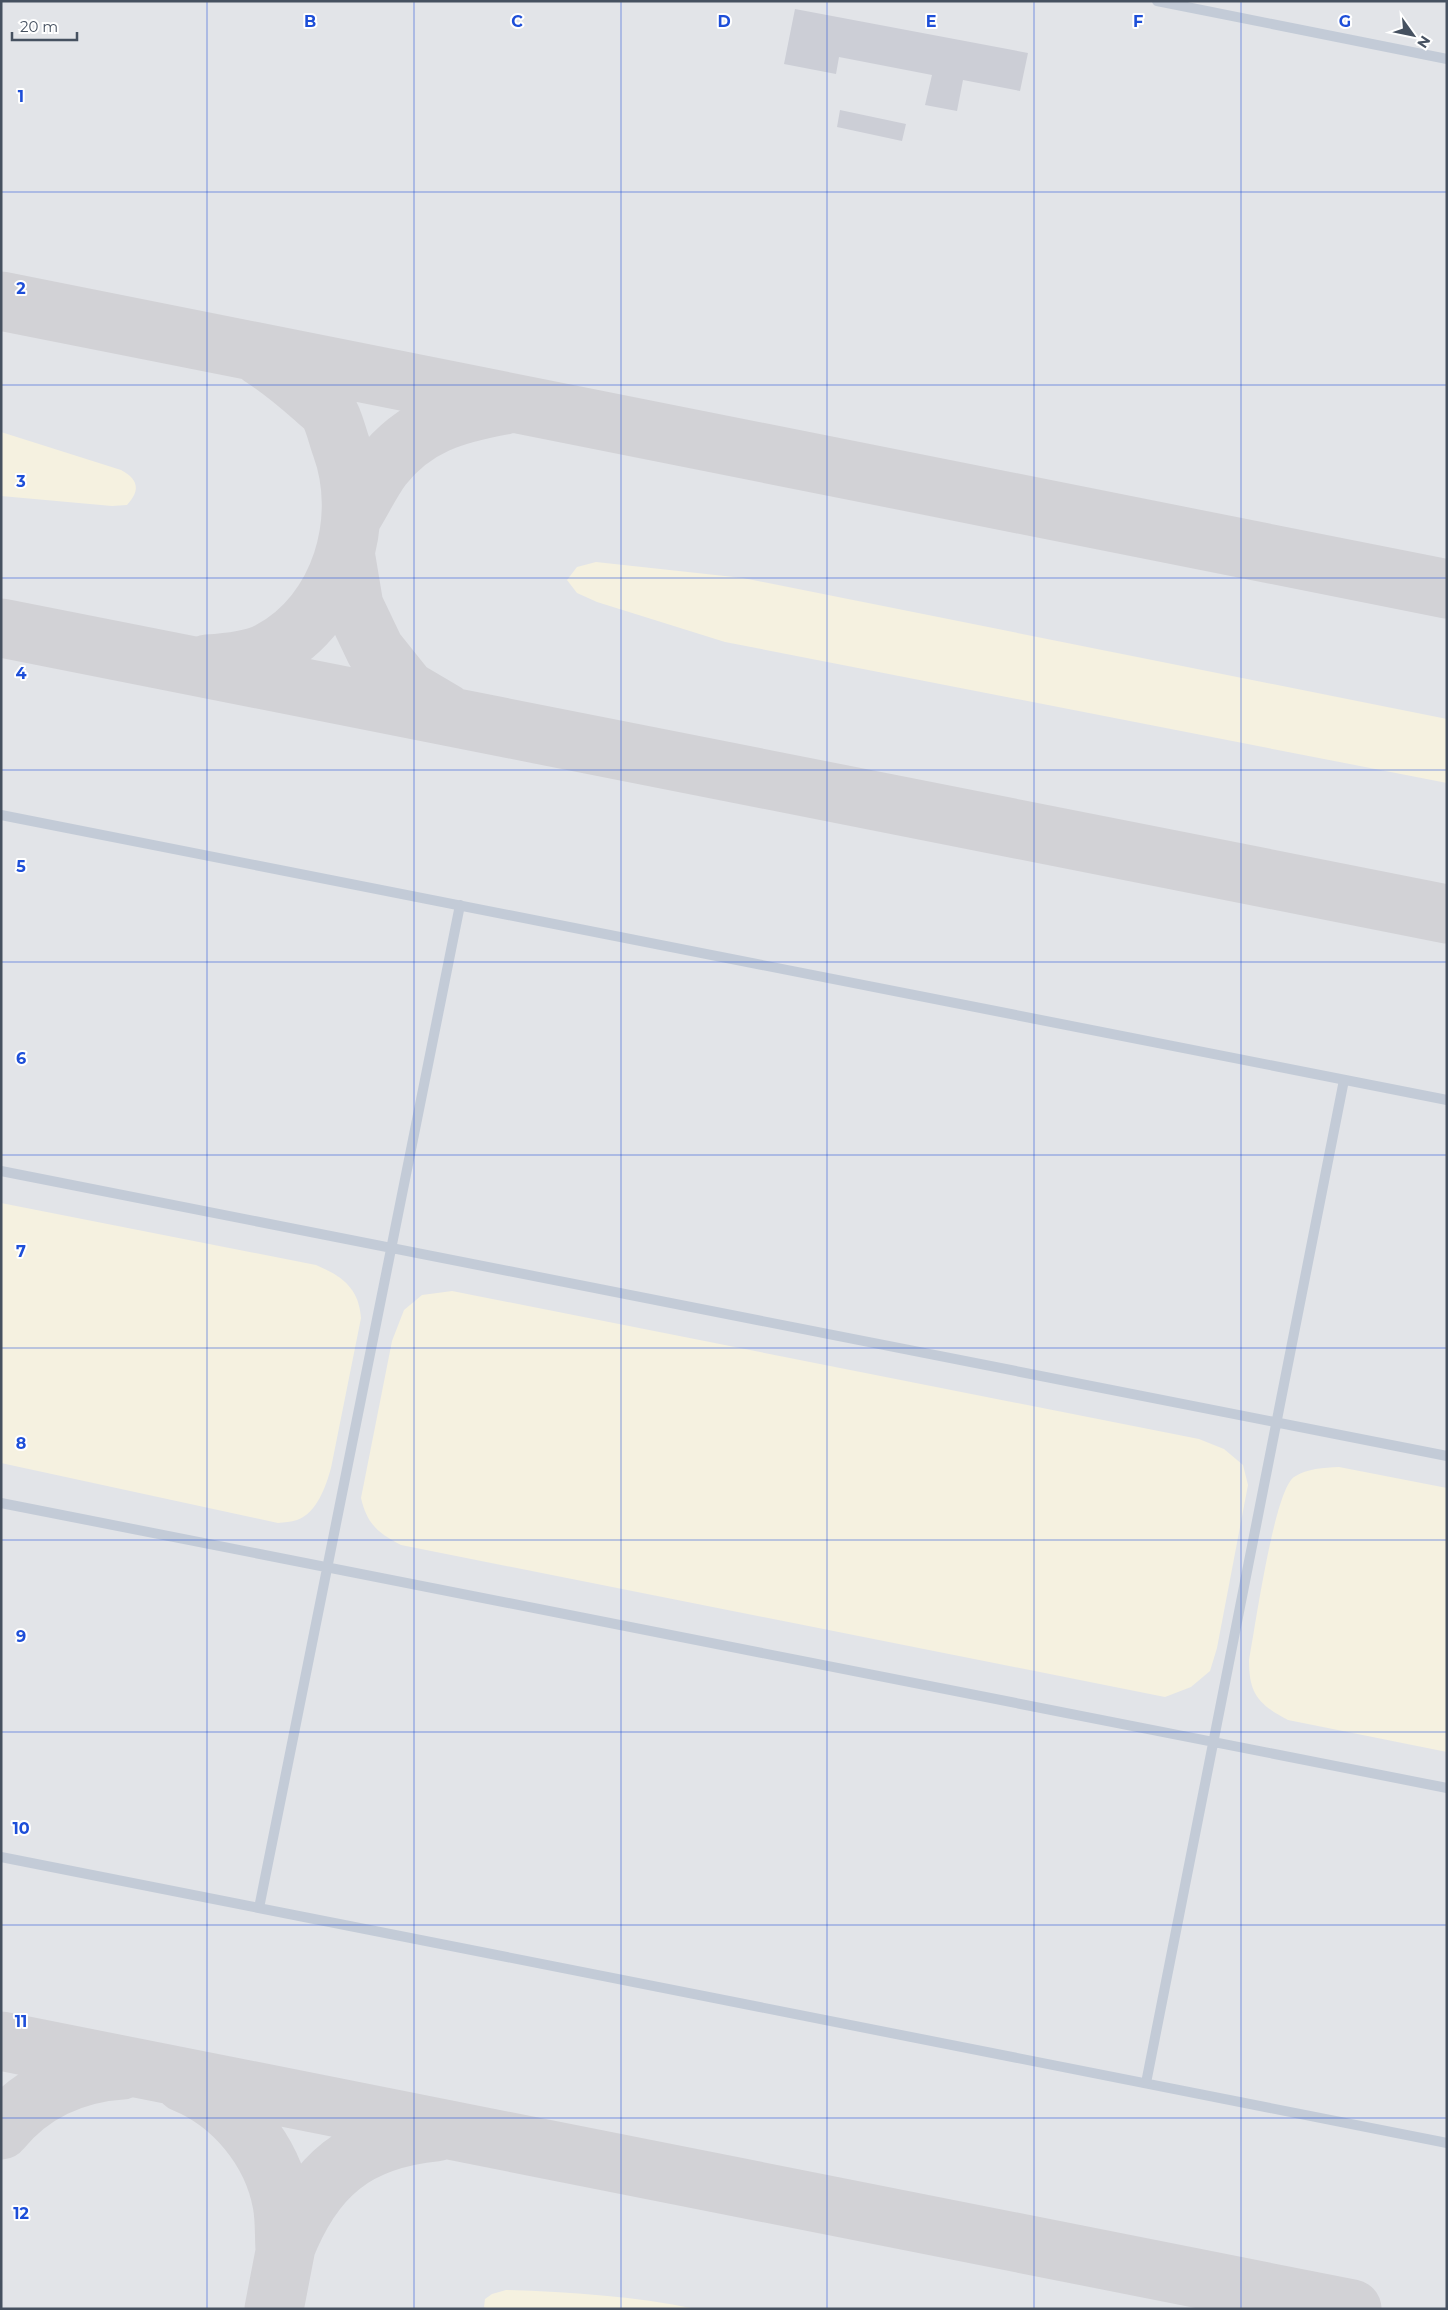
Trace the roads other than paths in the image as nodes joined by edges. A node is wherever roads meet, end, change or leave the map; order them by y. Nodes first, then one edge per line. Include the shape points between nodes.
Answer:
1 (1157, 1) edge
2 (1447, 59) edge
3 (1, 815) edge
4 (460, 905) junction
5 (1344, 1080) junction
6 (1447, 1100) edge
7 (1, 1171) edge
8 (391, 1248) junction
9 (1276, 1422) junction
10 (1447, 1456) edge
11 (1, 1503) edge
12 (328, 1566) junction
13 (1213, 1742) junction
14 (1447, 1788) edge
15 (1, 1858) edge
16 (259, 1908) junction
17 (1146, 2083) junction
18 (1447, 2143) edge

1 - 2 lane
3 - 4 lane
4 - 5 lane
4 - 8 lane
5 - 6 lane
5 - 9 lane
7 - 8 lane
8 - 9 lane
8 - 12 lane
9 - 10 lane
9 - 13 lane
11 - 12 lane
12 - 13 lane
12 - 16 lane
13 - 14 lane
13 - 17 lane
15 - 16 lane
16 - 17 lane
17 - 18 lane

